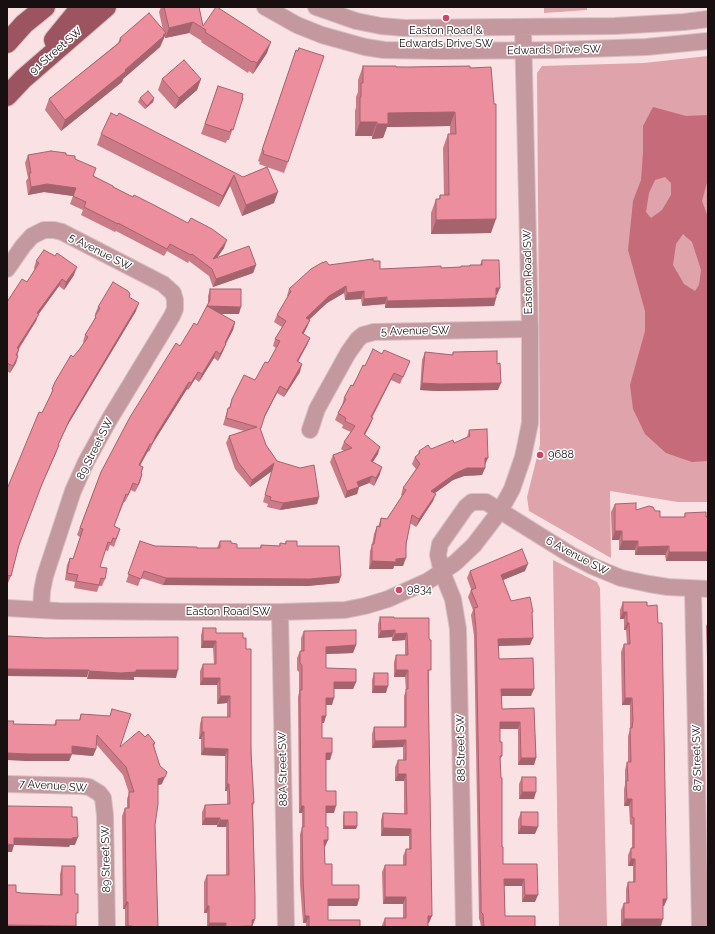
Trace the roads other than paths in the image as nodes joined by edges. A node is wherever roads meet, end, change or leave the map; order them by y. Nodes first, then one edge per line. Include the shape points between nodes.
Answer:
1 (45, 7) edge
2 (81, 7) edge
3 (106, 7) edge
4 (265, 7) edge
5 (316, 7) edge
6 (708, 19) edge
7 (522, 28) junction
8 (708, 41) edge
9 (7, 43) edge
10 (523, 51) junction
11 (23, 79) junction
12 (7, 96) edge
13 (7, 269) edge
14 (175, 300) joint
15 (530, 329) junction
16 (310, 430) dead end
17 (500, 511) junction
18 (442, 572) junction
19 (701, 589) edge
20 (7, 608) edge
21 (41, 610) junction
22 (280, 612) junction
23 (702, 767) edge
24 (7, 784) edge
25 (99, 793) joint
26 (107, 927) edge
27 (286, 927) edge
28 (464, 927) edge
29 (700, 927) edge

1 - 9 main road via 24,24
2 - 11 main road
3 - 11 main road, 91 Street SW
4 - 10 street, Edwards Drive SW via 297,25 365,47 407,51
5 - 7 street, Edwards Drive SW via 356,21 387,27
6 - 7 street, Edwards Drive SW via 615,26
7 - 10 street, Easton Road SW
8 - 10 street, Edwards Drive SW via 646,47
10 - 15 street, Easton Road SW
11 - 12 main road, 91 Street SW
13 - 14 street, 5 Avenue SW via 28,240 39,232 62,232 163,284 173,293
14 - 21 street, 89 Street SW via 172,316 109,420 73,491 45,576
15 - 16 street, 5 Avenue SW via 374,332 363,335 348,353 317,409
15 - 17 street, Easton Road SW via 531,408 528,438 517,476
17 - 18 street, Easton Road SW via 474,545
17 - 18 street via 482,501 472,502 466,507 440,544 438,555
17 - 19 street, 6 Avenue SW via 571,555 609,573 649,584
18 - 22 street, Easton Road SW via 410,591 365,606 330,611
18 - 28 street, 88 Street SW via 454,604 459,635
19 - 23 street, 87 Street SW
20 - 21 street, Easton Road SW
21 - 22 street, Easton Road SW
22 - 27 street, 88A Street SW
23 - 29 street, 87 Street SW
24 - 25 street, 7 Avenue SW via 81,786
25 - 26 street, 89 Street SW via 103,798 105,814

